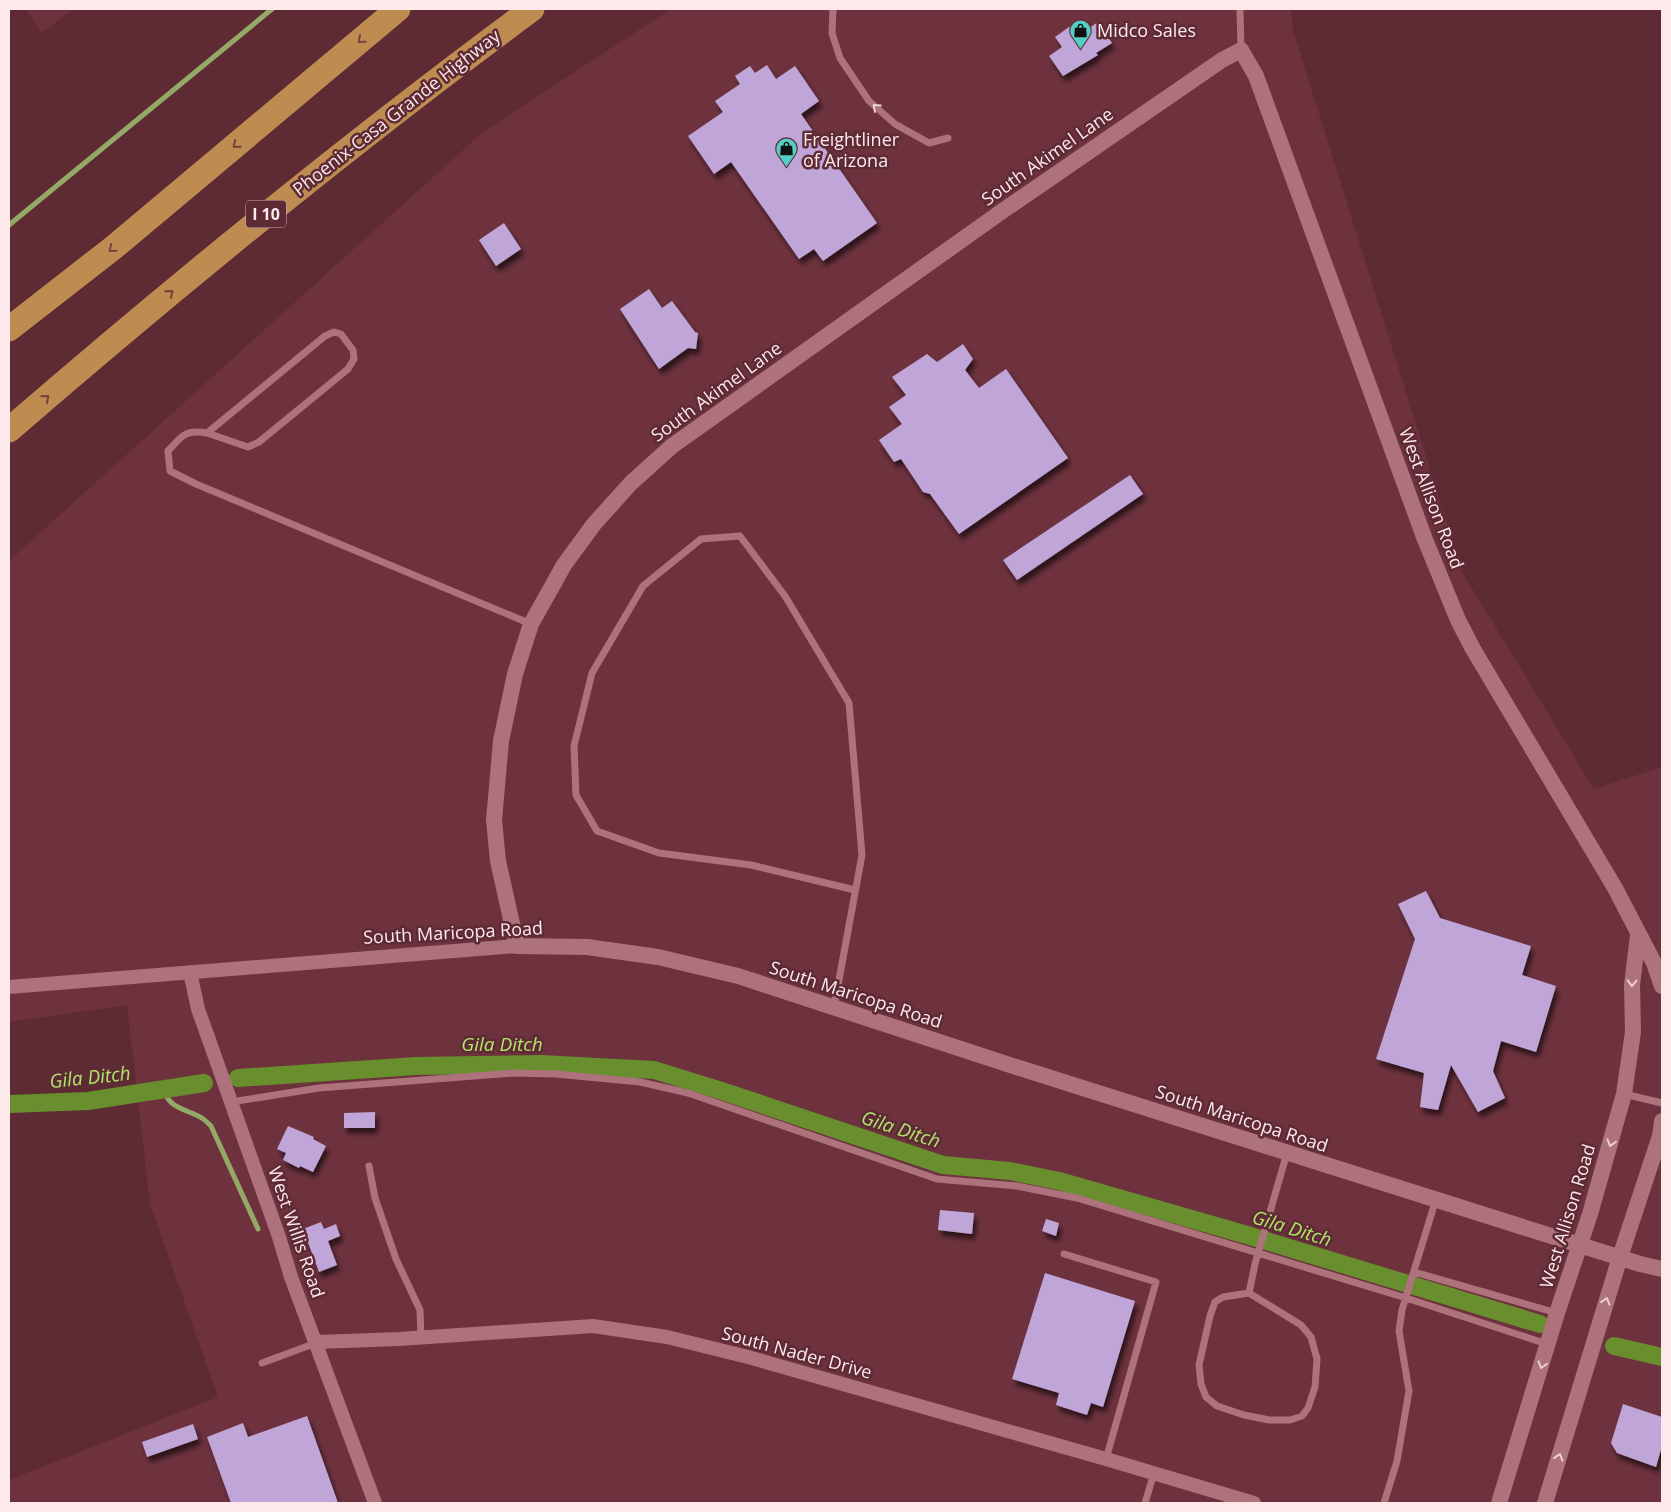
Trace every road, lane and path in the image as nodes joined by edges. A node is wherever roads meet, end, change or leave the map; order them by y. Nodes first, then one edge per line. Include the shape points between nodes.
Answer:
1 (398, 9) edge
2 (532, 9) edge
3 (833, 9) edge
4 (1240, 9) edge
5 (1242, 50) junction
6 (948, 138) dead end
7 (9, 329) edge
8 (9, 430) edge
9 (207, 433) junction
10 (531, 624) junction
11 (855, 890) junction
12 (1638, 935) junction
13 (517, 946) junction
14 (190, 972) junction
15 (1662, 986) edge
16 (9, 987) edge
17 (834, 1007) junction
18 (1624, 1094) junction
19 (231, 1102) junction
20 (1662, 1103) edge
21 (1662, 1121) edge
22 (1287, 1153) junction
23 (369, 1166) dead end
24 (1436, 1199) junction
25 (1580, 1244) junction
26 (1259, 1253) junction
27 (1064, 1254) dead end
28 (1620, 1257) junction
29 (1662, 1269) edge
30 (1414, 1272) junction
31 (1249, 1293) junction
32 (1406, 1298) junction
33 (1557, 1313) junction
34 (421, 1338) junction
35 (317, 1342) junction
36 (1548, 1344) junction
37 (262, 1363) dead end
38 (1106, 1459) junction
39 (1154, 1473) junction
40 (375, 1503) edge
41 (1146, 1503) edge
42 (1254, 1503) edge
43 (1384, 1503) edge
44 (1499, 1503) edge
45 (1544, 1503) edge

1 -> 7 highway via 113,248
8 -> 2 highway, Phoenix-Casa Grande Highway / I 10 via 293,191
6 -> 3 lane via 929,143 895,124 868,101 840,58 832,34
4 - 5 lane
5 - 10 street, South Akimel Lane via 1222,60 1001,212 672,446 630,483 594,524 564,565
5 - 12 street, West Allison Road via 1256,76 1424,537 1458,620
9 - 9 lane via 325,336 334,332 341,334 353,350 354,359 348,369 259,442 248,447
9 - 10 lane via 194,431 183,435 168,451 170,471
10 - 13 street, South Akimel Lane via 515,674 501,741 494,820 498,861
11 - 11 lane via 862,855 849,703 785,596 740,536 701,538 643,586 592,673 574,746 576,795 597,831 659,853 752,865
11 - 17 lane
12 - 15 street, West Allison Road via 1654,963
12 -> 18 street, West Allison Road via 1632,985 1632,1040
13 - 14 street, South Maricopa Road
13 - 17 street, South Maricopa Road via 587,947 658,957 738,976
14 - 16 street, South Maricopa Road
14 - 19 street, West Willis Road via 198,1009
17 - 22 street, South Maricopa Road
18 - 20 lane
18 -> 25 street, West Allison Road
19 - 26 lane via 319,1088 512,1073 640,1082 688,1093 937,1179 1038,1189
19 - 35 street, West Willis Road
21 - 28 street via 1660,1136
22 - 24 street, South Maricopa Road
22 - 26 lane
23 - 34 lane via 396,1259 420,1310
24 - 25 street, South Maricopa Road
24 - 30 lane
25 - 28 street, South Maricopa Road
25 - 33 street, West Allison Road
26 - 31 lane
26 - 32 lane
27 - 38 lane via 1156,1282
28 - 29 street, South Maricopa Road
45 -> 28 street
30 - 32 lane
30 - 33 lane
31 - 31 lane via 1301,1325 1311,1337 1318,1359 1315,1387 1302,1416 1290,1420 1269,1420 1217,1406 1206,1397 1199,1365 1215,1302 1224,1297
32 - 36 lane
32 - 43 lane via 1400,1332 1410,1391 1397,1461
33 - 36 street, West Allison Road
34 - 35 street, South Nader Drive
34 - 38 street, South Nader Drive via 593,1326 667,1337 748,1356
35 - 37 lane
35 - 40 street, West Willis Road
36 -> 44 street, West Allison Road
38 - 39 street, South Nader Drive
39 - 41 lane
39 - 42 street, South Nader Drive

